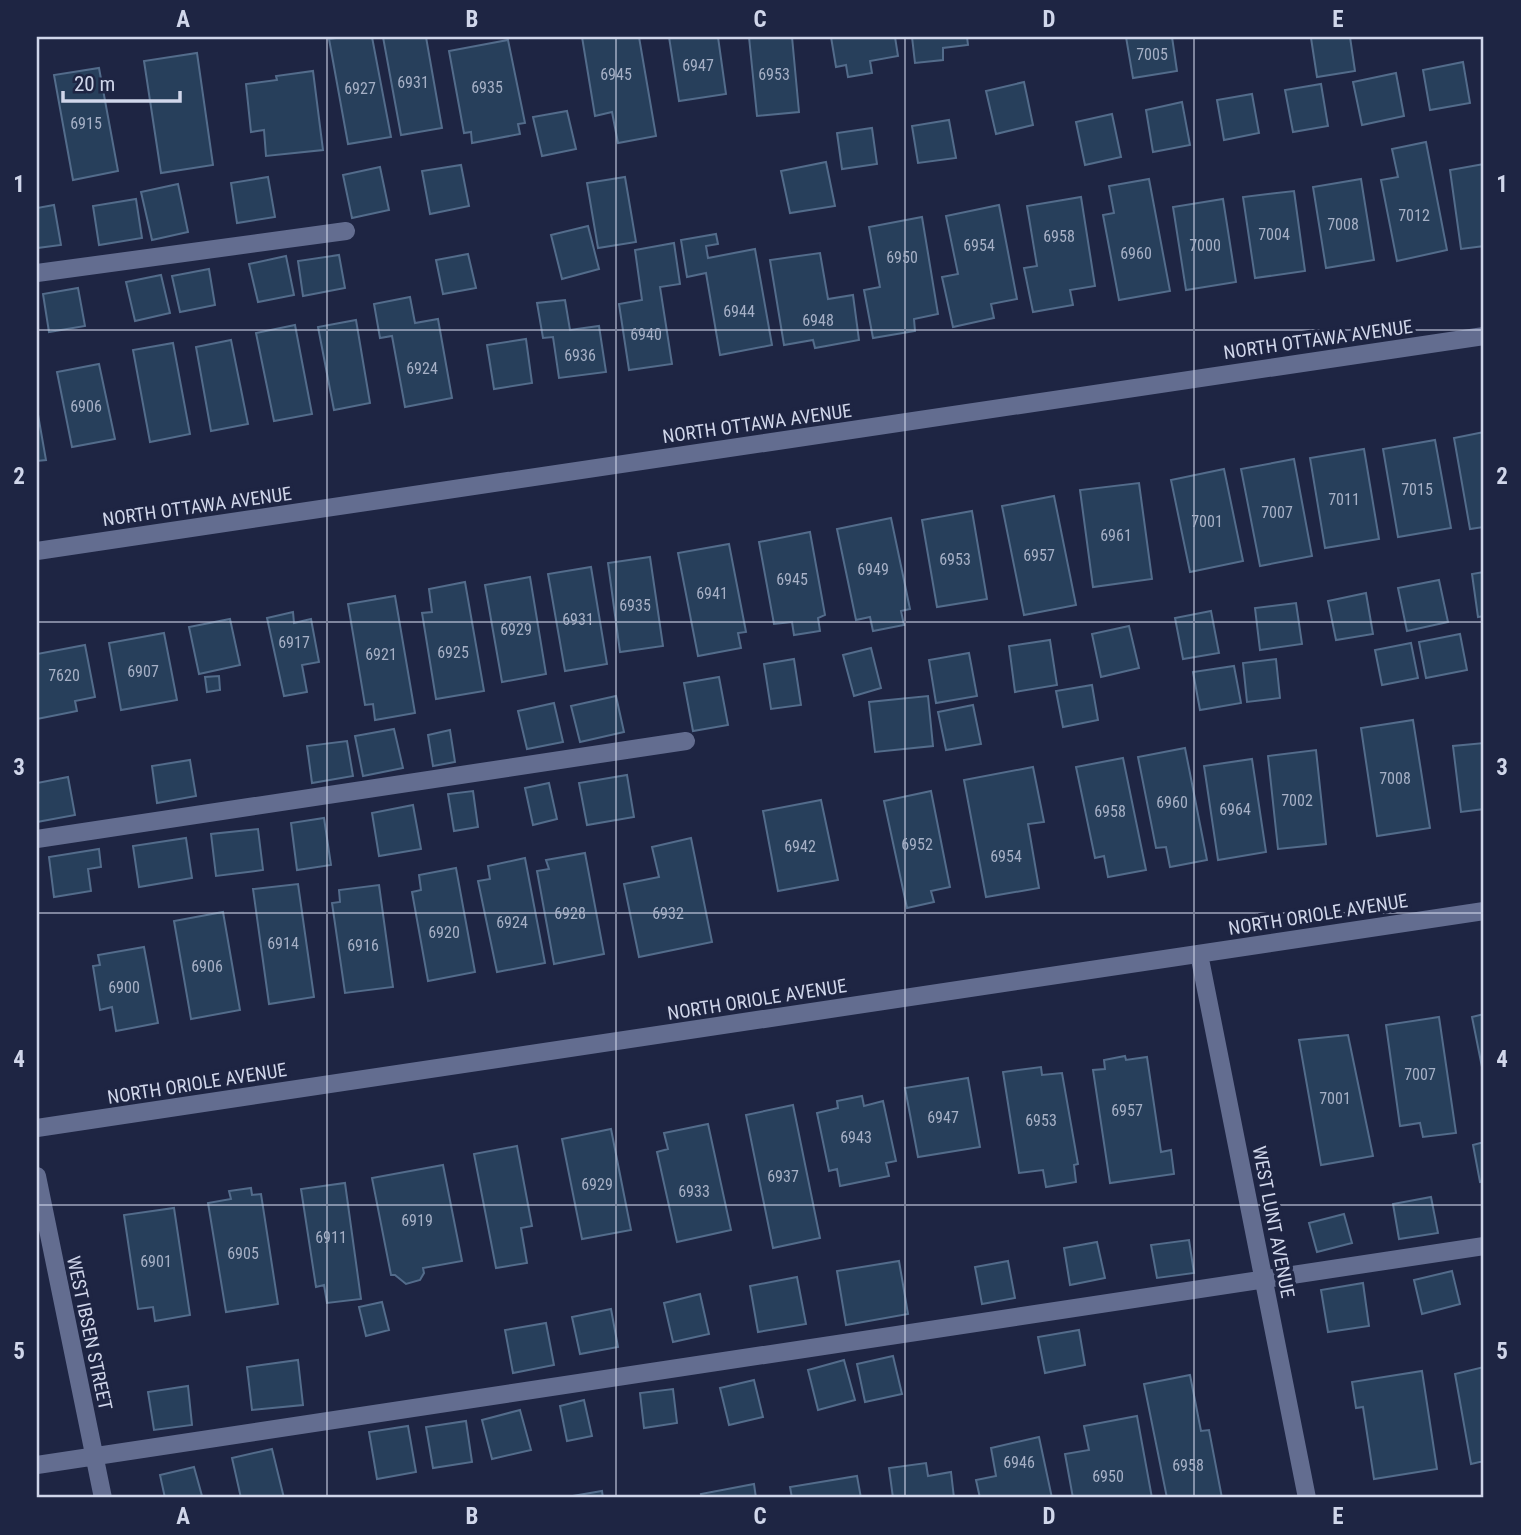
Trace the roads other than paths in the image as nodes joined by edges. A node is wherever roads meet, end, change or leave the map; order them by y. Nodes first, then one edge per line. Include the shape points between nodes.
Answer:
1 (346, 231) dead end
2 (37, 273) edge
3 (1484, 336) edge
4 (37, 551) edge
5 (686, 741) dead end
6 (37, 839) edge
7 (1484, 911) edge
8 (1199, 954) junction
9 (37, 1128) edge
10 (37, 1176) edge
11 (1484, 1246) edge
12 (1264, 1279) junction
13 (94, 1456) junction
14 (37, 1465) edge
15 (103, 1498) edge
16 (1307, 1498) edge

1 - 2 street
3 - 4 street, NORTH OTTAWA AVENUE
5 - 6 street
7 - 8 street, NORTH ORIOLE AVENUE
8 - 9 street, NORTH ORIOLE AVENUE
8 - 12 street, WEST LUNT AVENUE
10 - 13 street, WEST IBSEN STREET
11 - 12 street
12 - 13 street
12 - 16 street, WEST LUNT AVENUE
13 - 14 street
13 - 15 street, WEST IBSEN STREET

